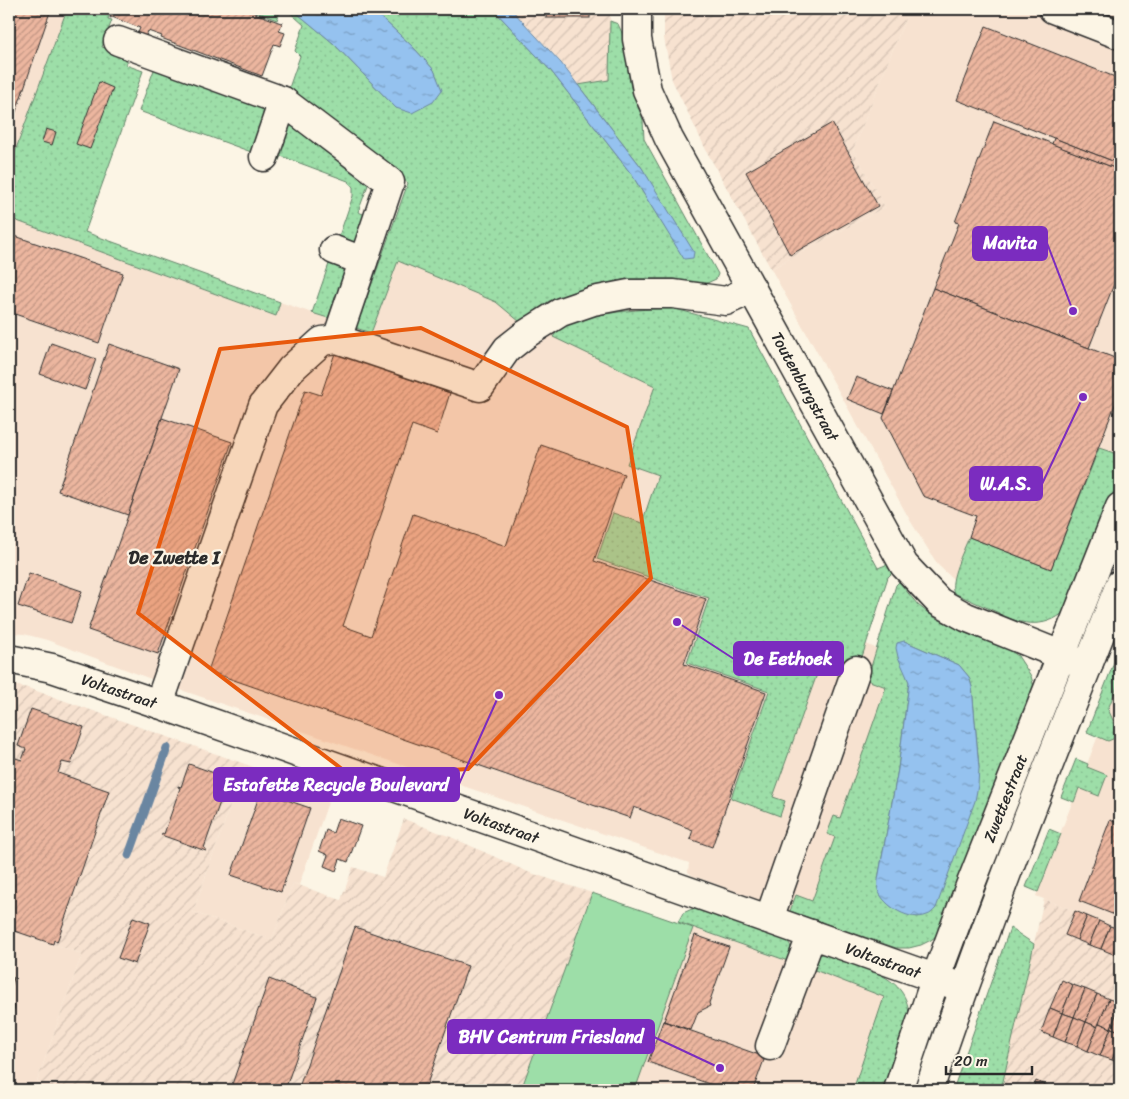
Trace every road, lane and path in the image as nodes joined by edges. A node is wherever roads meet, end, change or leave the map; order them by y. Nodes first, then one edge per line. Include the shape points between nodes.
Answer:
1 (637, 9) edge
2 (1053, 9) edge
3 (1120, 35) edge
4 (118, 41) dead end
5 (283, 101) junction
6 (264, 157) dead end
7 (334, 250) dead end
8 (364, 261) junction
9 (752, 289) junction
10 (337, 338) junction
11 (1120, 507) edge
12 (1120, 584) edge
13 (1062, 655) junction
14 (9, 659) edge
15 (1088, 666) junction
16 (856, 670) dead end
17 (159, 704) junction
18 (769, 919) junction
19 (812, 934) junction
20 (936, 978) junction
21 (963, 988) junction
22 (770, 1046) dead end
23 (898, 1090) edge
24 (928, 1090) edge

1 - 9 street, Toutenburgstraat via 636,39 646,90 669,139
2 - 3 street
4 - 5 street
5 - 6 street
5 - 8 street via 390,182
7 - 8 street
8 - 10 street
9 - 10 street via 726,301 673,294 629,294 561,312 507,349 480,387
9 - 13 street, Toutenburgstraat via 904,565 939,602 966,617
10 - 17 street via 322,341 291,370 263,405
11 - 13 street, Zwettestraat
12 - 15 street, Zwettestraat
13 - 15 street, Toutenburgstraat
13 - 20 street, Zwettestraat
14 - 17 street, Voltastraat via 52,668
15 - 21 street, Zwettestraat
16 - 18 street
17 - 18 street, Voltastraat
18 - 19 street, Voltastraat
19 - 20 street, Voltastraat
19 - 22 street
20 - 21 street, Voltastraat
20 - 23 street, Zwettestraat
21 - 24 street, Zwettestraat

